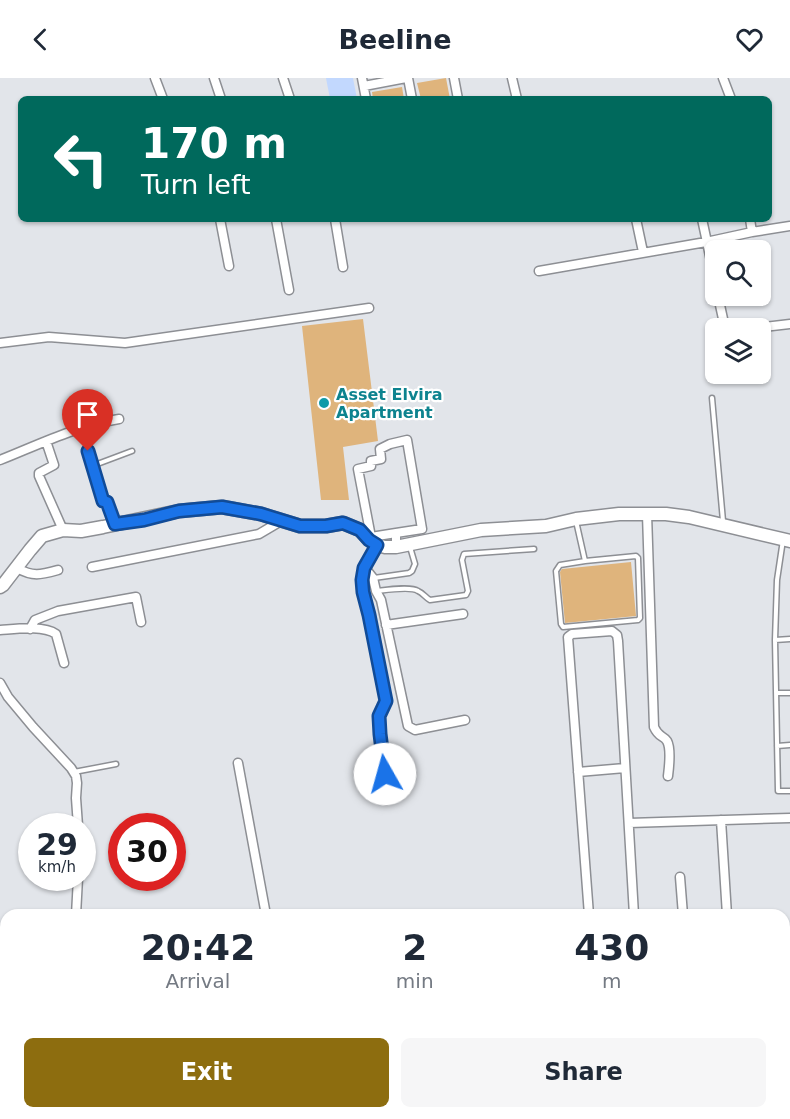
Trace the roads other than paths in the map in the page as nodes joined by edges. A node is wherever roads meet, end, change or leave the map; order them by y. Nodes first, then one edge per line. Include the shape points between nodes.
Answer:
1 (155, 78) edge
2 (214, 78) edge
3 (283, 78) edge
4 (407, 78) edge
5 (454, 78) edge
6 (512, 78) edge
7 (723, 78) edge
8 (363, 82) edge
9 (162, 96) edge
10 (220, 96) edge
11 (289, 96) edge
12 (411, 96) edge
13 (457, 96) edge
14 (517, 96) edge
15 (729, 96) edge
16 (221, 222) edge
17 (277, 222) edge
18 (336, 222) edge
19 (637, 222) edge
20 (703, 222) edge
21 (751, 222) edge
22 (790, 226) edge
23 (753, 232) junction
24 (706, 240) edge
25 (715, 240) edge
26 (705, 242) edge
27 (643, 252) junction
28 (229, 266) dead end
29 (343, 267) dead end
30 (539, 271) dead end
31 (289, 290) dead end
32 (369, 308) dead end
33 (790, 324) edge
34 (771, 326) edge
35 (0, 344) edge
36 (712, 398) dead end
37 (119, 419) dead end
38 (46, 441) junction
39 (88, 451) dead end
40 (132, 451) dead end
41 (0, 460) edge
42 (92, 466) junction
43 (647, 514) junction
44 (576, 519) junction
45 (281, 520) junction
46 (115, 524) junction
47 (724, 525) junction
48 (63, 530) junction
49 (396, 533) junction
50 (786, 540) edge
51 (410, 544) junction
52 (377, 545) junction
53 (396, 547) junction
54 (534, 549) dead end
55 (585, 561) junction
56 (92, 567) dead end
57 (17, 568) junction
58 (364, 568) junction
59 (58, 570) dead end
60 (373, 578) junction
61 (0, 587) edge
62 (376, 591) junction
63 (463, 614) dead end
64 (141, 622) dead end
65 (386, 625) junction
66 (30, 629) junction
67 (0, 630) edge
68 (790, 639) edge
69 (775, 640) junction
70 (64, 663) dead end
71 (0, 683) edge
72 (776, 693) junction
73 (790, 693) edge
74 (465, 720) dead end
75 (790, 745) edge
76 (777, 746) junction
77 (238, 763) dead end
78 (116, 764) dead end
79 (625, 768) junction
80 (73, 772) junction
81 (578, 772) junction
82 (669, 776) dead end
83 (790, 791) edge
84 (387, 794) dead end
85 (77, 813) edge
86 (790, 818) edge
87 (721, 820) junction
88 (629, 823) junction
89 (680, 877) dead end
90 (77, 891) edge
91 (76, 909) edge
92 (265, 909) edge
93 (589, 909) edge
94 (634, 909) edge
95 (683, 909) edge
96 (727, 909) edge

1 - 9 street
2 - 10 street
3 - 11 street
4 - 8 street
4 - 12 street
5 - 13 street
6 - 14 street
7 - 15 street
16 - 28 street
17 - 31 street
18 - 29 street
19 - 27 street
20 - 24 street
21 - 23 street
22 - 23 street
23 - 25 street
26 - 27 street
27 - 30 street
32 - 35 street via 125,343 49,337
33 - 34 street
36 - 47 lane
37 - 38 street
38 - 41 street
38 - 48 street via 54,465 39,472 39,476
39 - 42 lane
40 - 42 lane
42 - 46 lane
43 - 44 street
43 - 47 street via 677,515
43 - 82 street via 654,727 669,744
44 - 51 street via 546,526 481,530
44 - 55 lane
45 - 46 street via 222,507
45 - 52 street via 300,526 343,523 360,530
45 - 56 street via 260,534
46 - 48 street via 81,531
47 - 50 street
48 - 57 street via 42,536
49 - 49 street via 422,529 406,440 380,449 381,459 358,469 371,537
49 - 53 street
50 - 69 lane via 777,580
51 - 53 street
51 - 60 lane via 415,564 412,571
52 - 53 street
52 - 58 street
54 - 62 lane via 464,554 466,595 430,600 413,589
55 - 55 lane via 560,565 556,571 563,627 638,620 638,558
57 - 59 street via 29,575
57 - 61 street
58 - 60 street
58 - 84 street via 363,592 386,701 379,716
60 - 62 street
62 - 65 street
63 - 65 street
64 - 66 street via 136,597 58,611 35,620
65 - 74 street via 408,726 415,730
66 - 67 street
66 - 70 street via 56,634
68 - 69 lane
69 - 72 lane
71 - 80 street
72 - 73 lane
72 - 76 lane
75 - 76 lane
76 - 83 lane via 778,791
77 - 92 street
78 - 80 lane
79 - 81 street
79 - 81 street via 617,635 612,631 572,634 568,637
79 - 88 street
80 - 85 street
81 - 93 street
86 - 87 street
87 - 88 street
87 - 96 street
88 - 94 street
89 - 95 street
90 - 91 street

